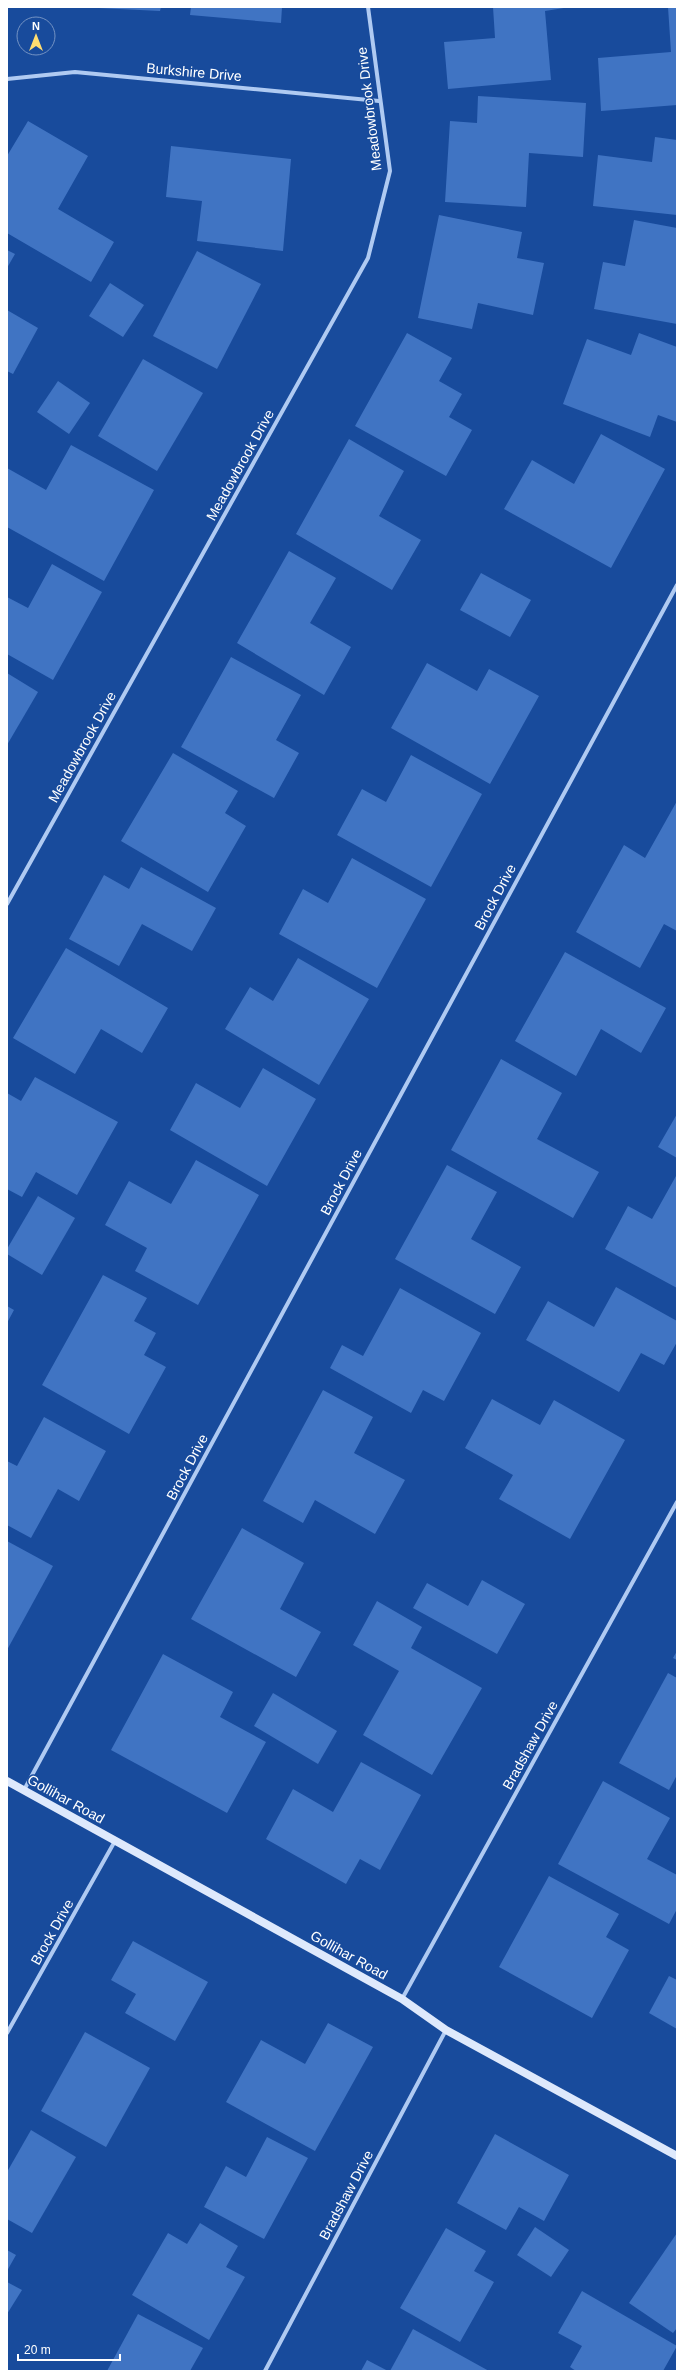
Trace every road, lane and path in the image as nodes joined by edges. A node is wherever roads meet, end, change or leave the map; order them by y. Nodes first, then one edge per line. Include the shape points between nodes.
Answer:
1 (368, 7) edge
2 (7, 78) edge
3 (379, 101) junction
4 (677, 585) edge
5 (7, 904) edge
6 (677, 1502) edge
7 (7, 1781) edge
8 (24, 1790) junction
9 (115, 1841) junction
10 (402, 1999) junction
11 (446, 2030) junction
12 (7, 2033) edge
13 (677, 2156) edge
14 (265, 2371) edge

1 - 3 street, Meadowbrook Drive
2 - 3 street, Burkshire Drive via 75,72
3 - 5 street, Meadowbrook Drive via 390,171 368,258
4 - 8 street, Brock Drive
6 - 10 street, Bradshaw Drive
7 - 8 street, Gollihar Road
8 - 9 street, Gollihar Road
9 - 10 street, Gollihar Road
9 - 12 street, Brock Drive
10 - 11 street, Gollihar Road
11 - 13 street, Gollihar Road
11 - 14 street, Bradshaw Drive

